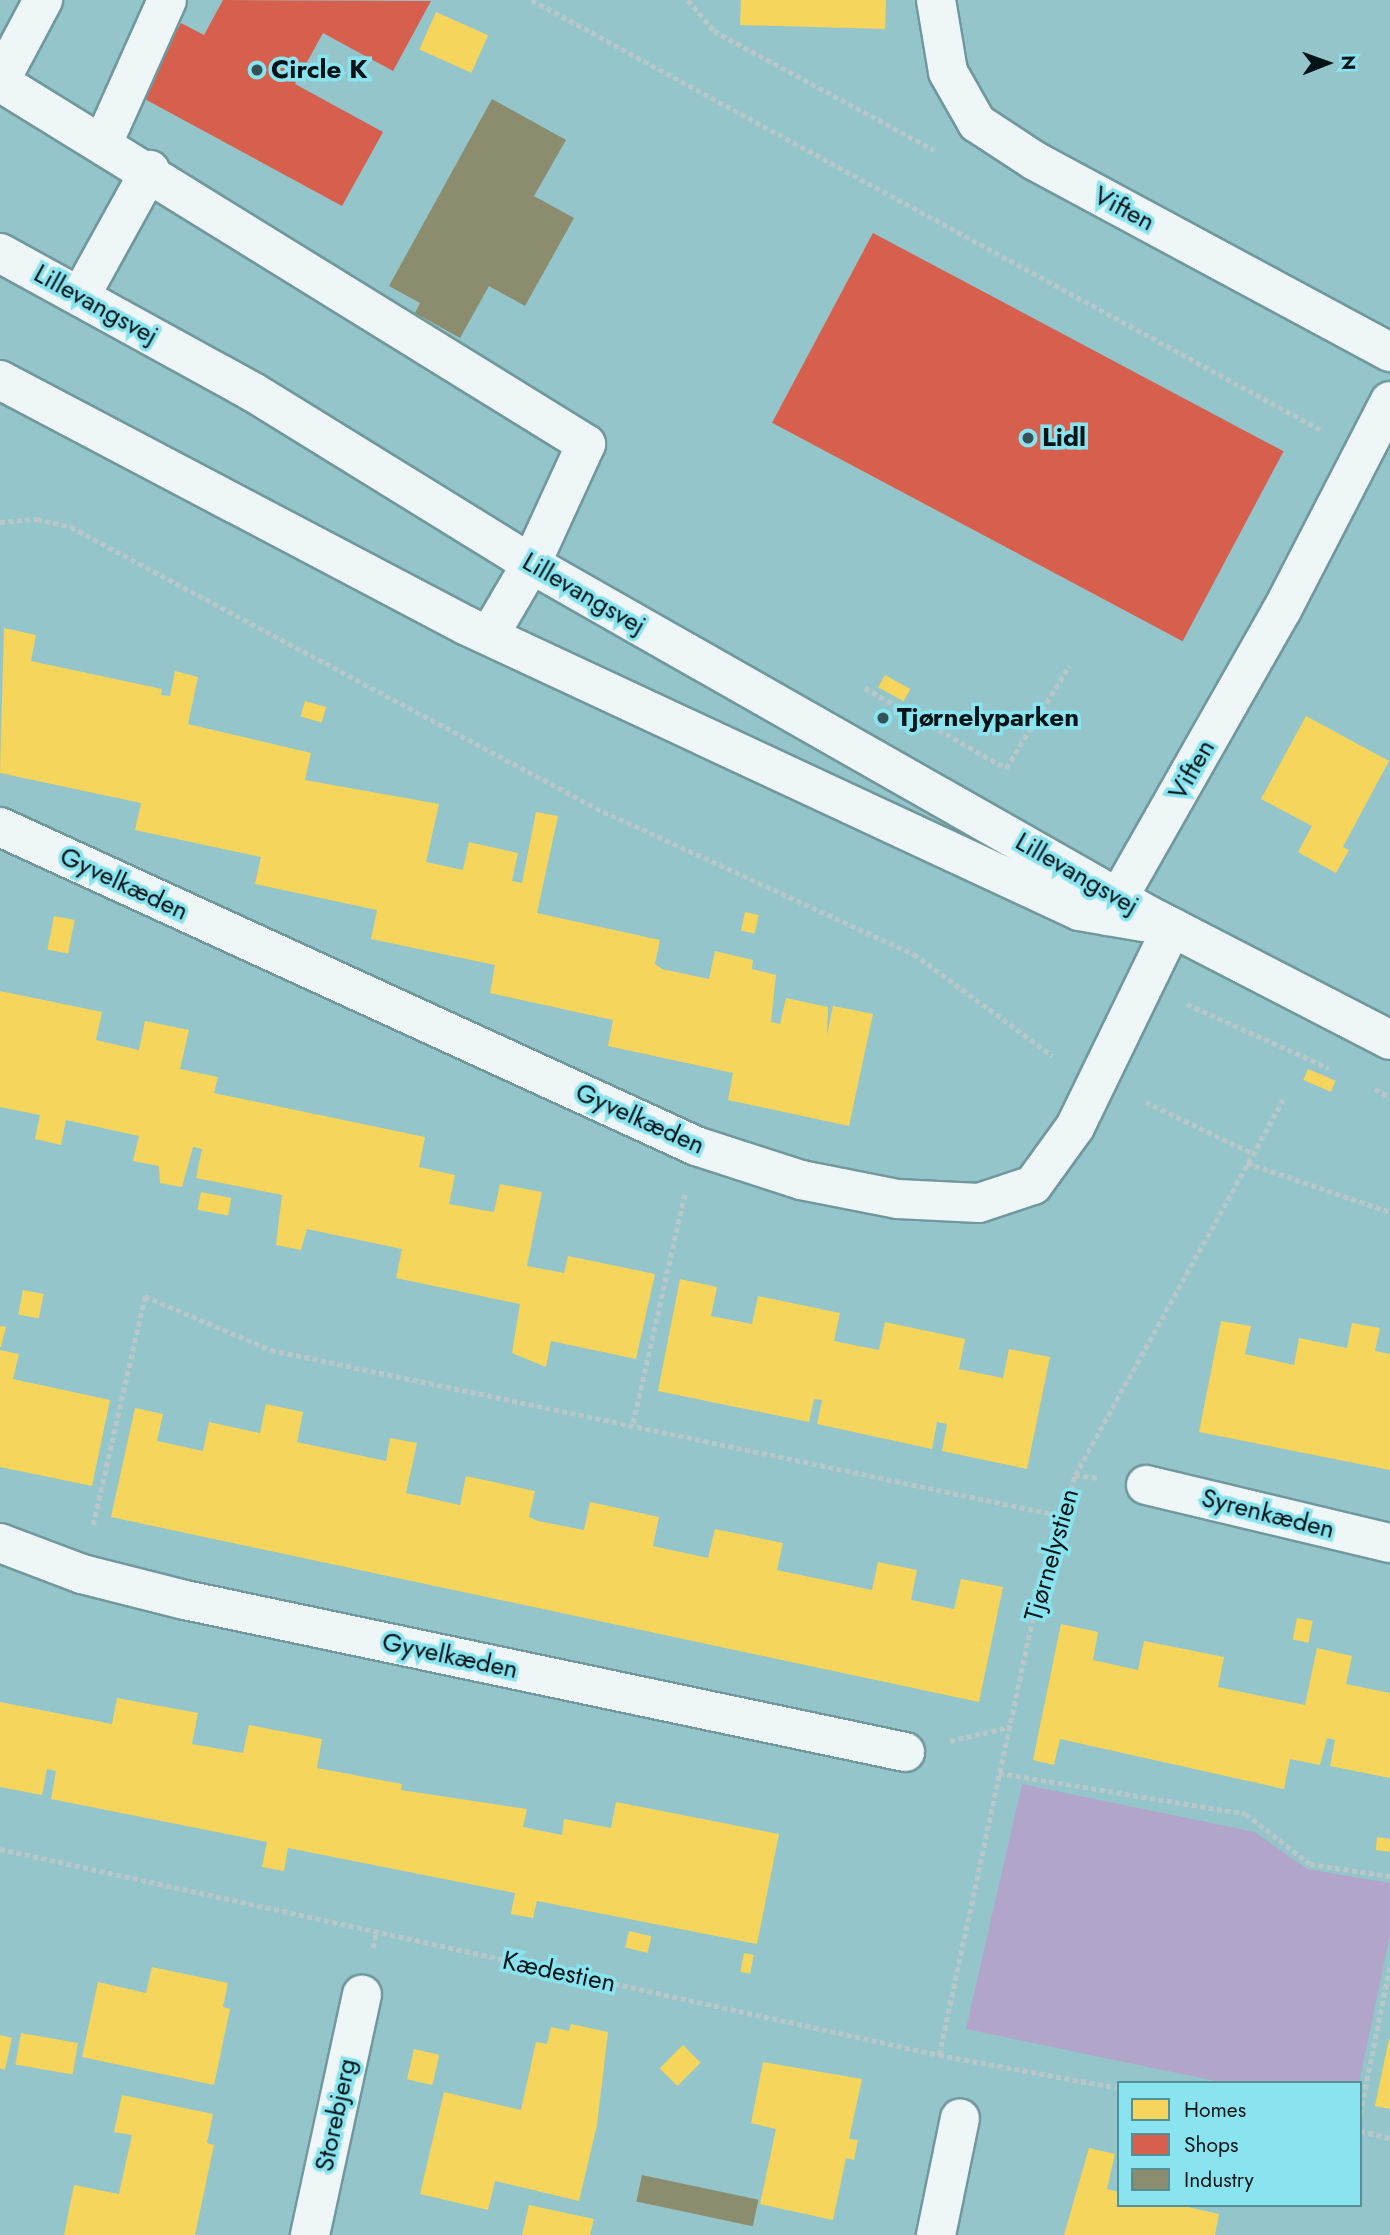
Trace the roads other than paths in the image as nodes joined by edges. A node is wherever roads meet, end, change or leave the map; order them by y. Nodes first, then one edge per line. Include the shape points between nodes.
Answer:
1 (43, 0) edge
2 (167, 0) edge
3 (936, 0) edge
4 (0, 82) edge
5 (104, 141) junction
6 (150, 170) junction
7 (0, 253) edge
8 (81, 295) junction
9 (1390, 352) edge
10 (0, 380) edge
11 (1390, 401) edge
12 (531, 564) junction
13 (489, 636) junction
14 (0, 827) edge
15 (1114, 907) junction
16 (1172, 927) junction
17 (1390, 1041) edge
18 (1146, 1485) dead end
19 (0, 1543) edge
20 (1390, 1543) edge
21 (905, 1752) road end
22 (362, 1995) dead end
23 (960, 2118) dead end
24 (310, 2235) edge
25 (936, 2235) edge

1 - 4 street
2 - 5 street
3 - 9 street, Viften via 948,72 977,122 1035,161
4 - 5 street
5 - 6 street
6 - 8 street
6 - 12 street via 586,444
7 - 8 street, Lillevangsvej
8 - 12 street, Lillevangsvej
10 - 13 street, Lillevangsvej
11 - 15 street, Viften via 1282,610
12 - 13 street
12 - 15 street, Lillevangsvej
13 - 15 street, Lillevangsvej via 1079,911
14 - 16 street, Gyvelkæden via 696,1146 801,1180 898,1199 979,1203 1033,1185 1075,1127
15 - 16 street, Lillevangsvej
16 - 17 street, Lillevangsvej
18 - 20 street, Syrenkæden
19 - 21 street, Gyvelkæden via 82,1574
22 - 24 street, Storebjerg
23 - 25 street

